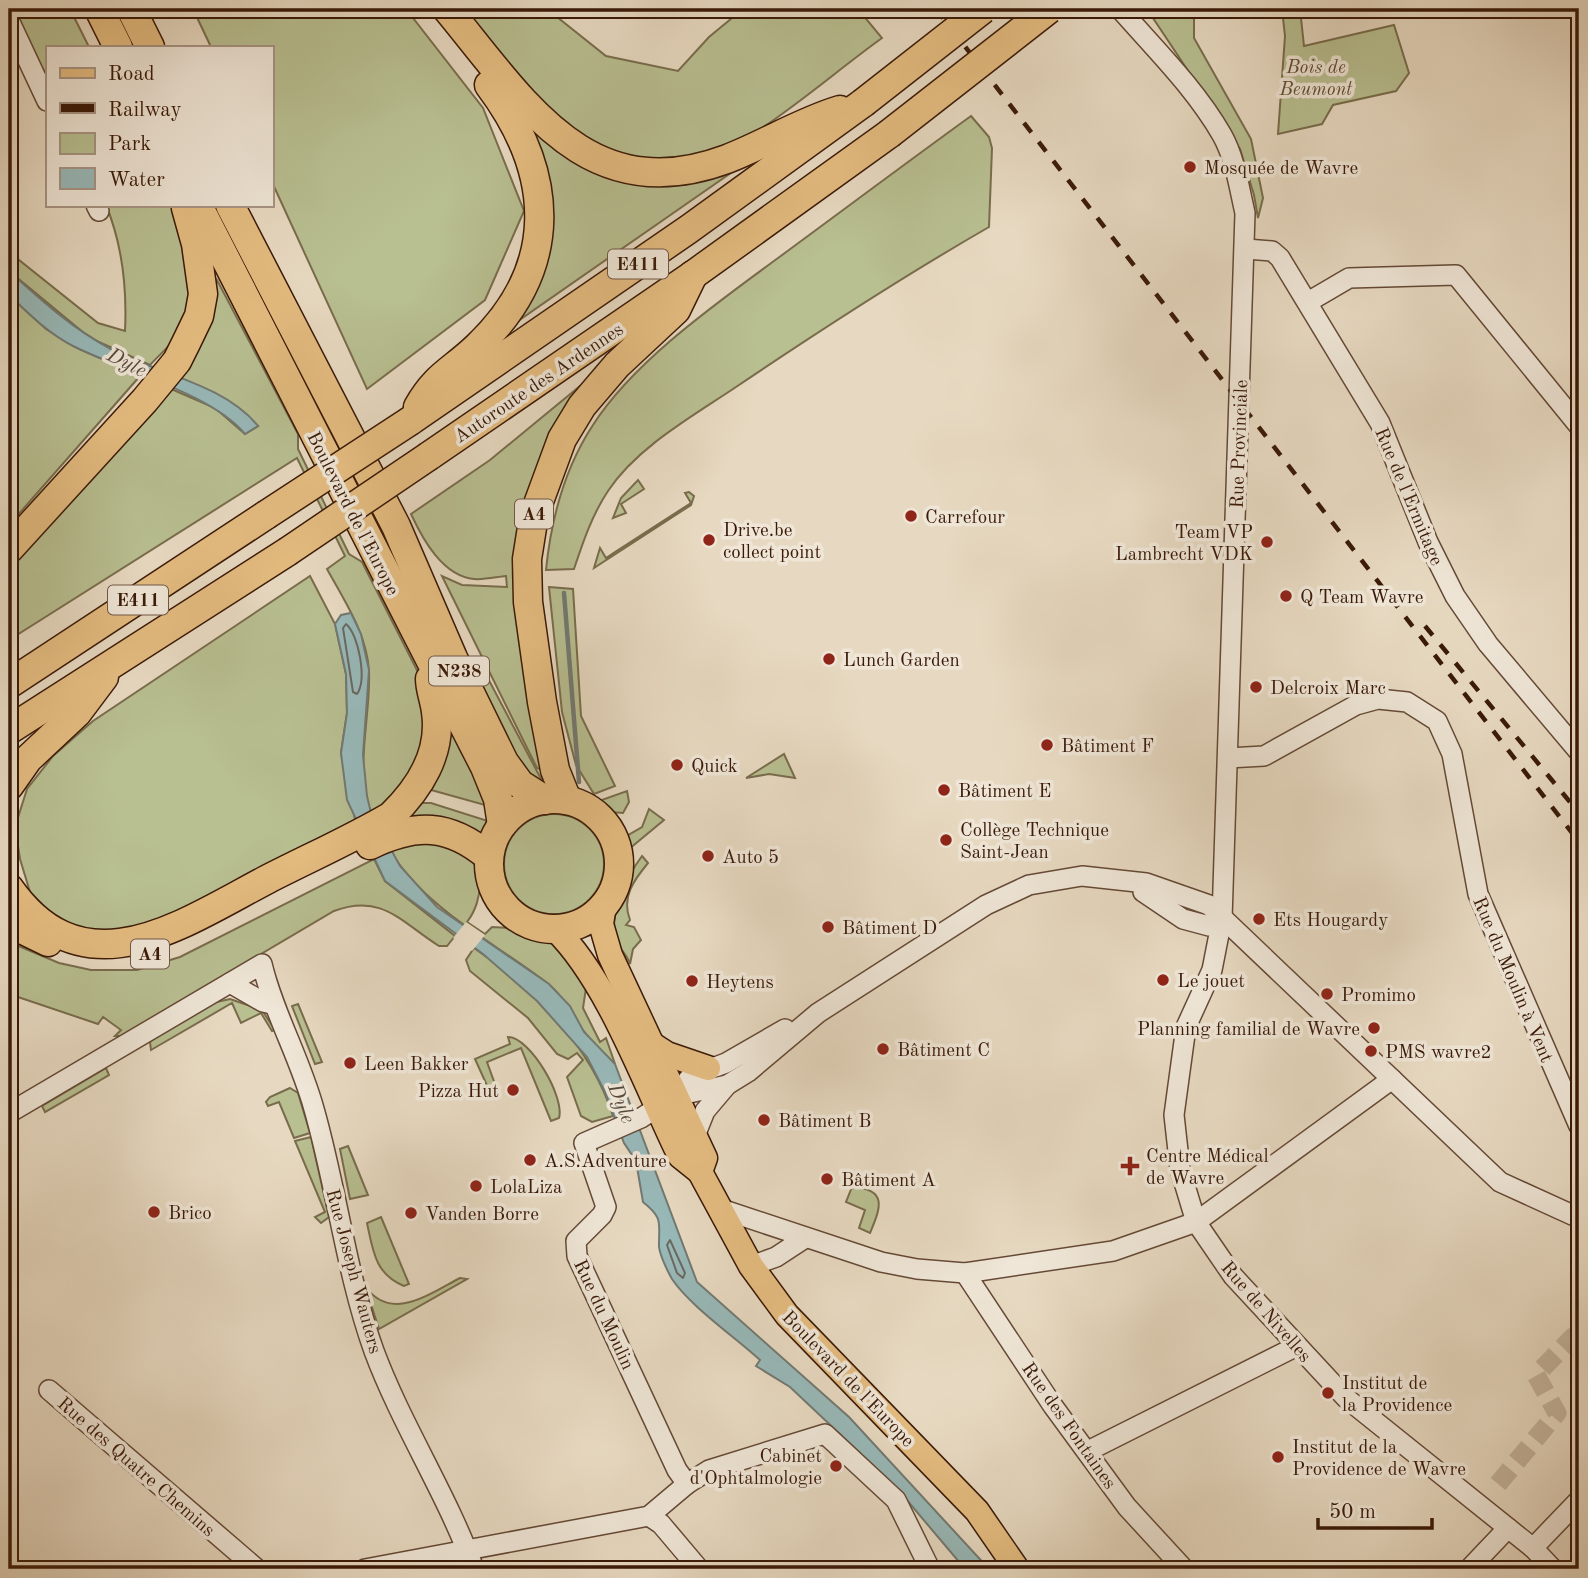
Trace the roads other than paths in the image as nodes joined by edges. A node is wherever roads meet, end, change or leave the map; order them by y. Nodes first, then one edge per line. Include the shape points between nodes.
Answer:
1 (99, 9) edge
2 (111, 9) edge
3 (426, 9) edge
4 (447, 9) edge
5 (983, 9) edge
6 (1049, 9) edge
7 (1120, 9) edge
8 (9, 20) edge
9 (138, 29) edge
10 (118, 46) edge
11 (46, 99) edge
12 (863, 103) junction
13 (186, 206) edge
14 (199, 206) edge
15 (231, 206) edge
16 (1246, 249) junction
17 (692, 275) junction
18 (1308, 302) junction
19 (410, 421) junction
20 (1579, 426) edge
21 (9, 549) edge
22 (429, 659) junction
23 (114, 664) junction
24 (9, 684) edge
25 (9, 730) edge
26 (1579, 752) edge
27 (1228, 758) junction
28 (9, 786) edge
29 (556, 800) junction
30 (395, 824) junction
31 (502, 825) junction
32 (346, 847) junction
33 (489, 857) junction
34 (9, 888) edge
35 (604, 905) junction
36 (1222, 919) junction
37 (9, 923) edge
38 (555, 929) junction
39 (230, 983) junction
40 (272, 1004) junction
41 (811, 1017) junction
42 (650, 1042) junction
43 (708, 1068) junction
44 (1392, 1079) junction
45 (727, 1085) junction
46 (658, 1107) junction
47 (9, 1113) edge
48 (1577, 1122) edge
49 (695, 1136) junction
50 (700, 1172) junction
51 (719, 1208) junction
52 (1579, 1218) edge
53 (1196, 1222) junction
54 (805, 1238) junction
55 (751, 1266) junction
56 (965, 1272) junction
57 (1297, 1346) junction
58 (49, 1390) dead end
59 (1088, 1451) junction
60 (687, 1484) junction
61 (1579, 1500) edge
62 (649, 1516) junction
63 (1508, 1528) junction
64 (1533, 1548) junction
65 (471, 1560) edge
66 (257, 1569) edge
67 (365, 1569) edge
68 (699, 1569) edge
69 (930, 1569) edge
70 (1017, 1569) edge
71 (1184, 1569) edge
72 (1469, 1569) edge
73 (1553, 1569) edge

1 - 10 highway
2 - 9 highway
3 - 19 highway via 507,109 525,141 542,206 540,240 510,310 477,347 431,384
4 - 12 highway via 511,86 575,148 606,164 642,173 683,172 726,159 805,121
5 - 12 highway, Autoroute des Ardennes / E411, bridge
6 - 17 highway, Autoroute des Ardennes / E411, bridge via 889,134
7 - 16 street, Rue Provinciale via 1200,102 1223,137 1245,213
8 - 11 street
12 - 19 highway, Autoroute des Ardennes / E411
13 - 21 highway via 203,294 199,316 177,361
14 - 22 highway, Boulevard de l'Europe / N238
15 - 29 highway, Boulevard de l'Europe / N238 via 396,526 453,658 505,762 520,784
16 - 18 street, Rue de l'Ermitage via 1272,251
16 - 27 street, Rue Provinciale
17 - 23 highway, Autoroute des Ardennes / E411, bridge via 287,552
17 - 29 highway, A4 via 676,310 617,365 582,406 553,459 534,514 527,559 528,602
18 - 20 street via 1349,278 1456,275
18 - 26 street, Rue de l'Ermitage via 1380,423 1455,596 1488,644
19 - 24 highway, Autoroute des Ardennes / E411, bridge
22 - 30 highway, A4 via 436,713 432,757
22 - 31 highway, Boulevard de l'Europe / N238 via 485,767
23 - 25 highway, Autoroute des Ardennes / E411
23 - 28 highway via 77,713 41,744
27 - 36 street, Rue Provinciale
27 - 48 street, Rue du Moulin à Vent via 1265,756 1356,705 1388,698 1428,713 1445,734 1452,754 1478,894
29 - 31 highway via 514,813
29 - 35 highway, Boulevard de l'Europe via 595,814 617,848 619,873
30 - 32 highway, A4
30 - 33 highway, A4 via 451,833
31 - 33 highway
32 - 34 highway, A4 via 137,942 78,941 28,912
32 - 37 highway, A4 via 173,947 130,959 73,954
33 - 38 highway via 491,880 505,907 529,924
35 - 38 highway via 590,918
35 - 42 main road, Boulevard de l'Europe via 601,924 610,954
36 - 41 street via 1209,905 1146,883 1082,876 1029,885 986,905
36 - 44 street
36 - 53 street, Rue de Nivelles via 1212,970 1186,1027 1175,1104 1180,1169
38 - 46 main road, Boulevard de l'Europe via 569,943 607,1004
39 - 40 street
39 - 40 street, Rue Joseph Wauters via 262,964
39 - 47 street, Rue Joseph Wauters
40 - 65 street, Rue Joseph Wauters via 285,1025 314,1107 374,1352
41 - 43 street via 726,1063
41 - 45 street via 786,1042
42 - 43 main road via 667,1054
42 - 46 main road, Boulevard de l'Europe
43 - 46 street via 687,1079
44 - 52 street via 1500,1182
44 - 53 street
45 - 46 street
45 - 49 street via 705,1111
46 - 49 main road, Boulevard de l'Europe
46 - 50 main road, Boulevard de l'Europe via 680,1156
46 - 60 street, Rue du Moulin via 594,1140 606,1206 576,1241 577,1256
49 - 50 main road, Boulevard de l'Europe via 705,1158
50 - 51 main road, Boulevard de l'Europe
51 - 54 street
51 - 55 main road, Boulevard de l'Europe
53 - 56 street via 1113,1251
53 - 57 street, Rue de Nivelles via 1233,1276
54 - 55 street via 776,1257
54 - 56 street via 881,1262
55 - 70 main road, Boulevard de l'Europe via 787,1315 977,1511
56 - 59 street, Rue des Fontaines
57 - 59 street
57 - 63 street, Rue de Nivelles via 1346,1398
58 - 66 street, Rue des Quatre Chemins
59 - 71 street, Rue des Fontaines via 1127,1507
60 - 62 street
60 - 69 street via 709,1470 825,1434 896,1500
61 - 64 street
62 - 65 street
62 - 68 street via 662,1524
63 - 64 street, Rue de Nivelles
63 - 72 street
64 - 73 street, Rue de Nivelles
65 - 67 street

